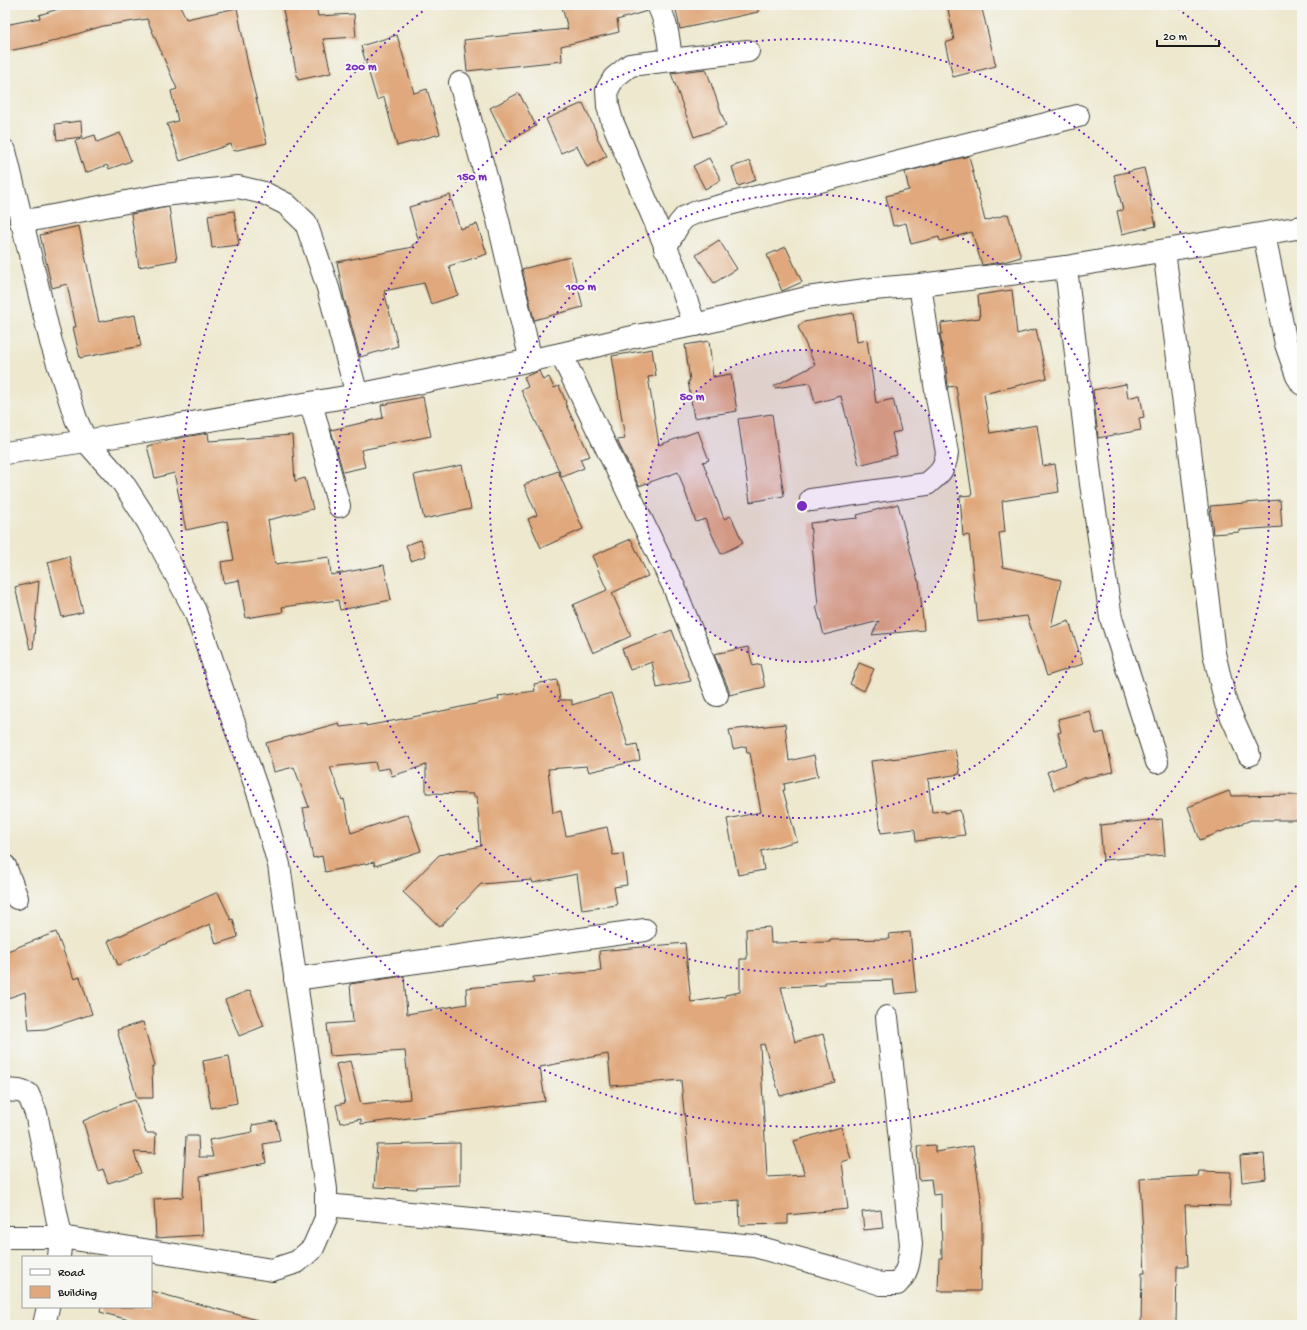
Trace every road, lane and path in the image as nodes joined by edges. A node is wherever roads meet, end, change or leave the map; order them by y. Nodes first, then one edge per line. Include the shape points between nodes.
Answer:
1 (658, 5) edge
2 (748, 51) dead end
3 (670, 60) junction
4 (460, 83) dead end
5 (1078, 116) dead end
6 (5, 150) edge
7 (21, 222) junction
8 (1302, 227) edge
9 (1264, 234) junction
10 (665, 248) junction
11 (1164, 251) junction
12 (1066, 267) junction
13 (920, 285) junction
14 (695, 324) junction
15 (561, 354) junction
16 (531, 360) junction
17 (1302, 384) edge
18 (357, 395) junction
19 (311, 403) junction
20 (86, 441) junction
21 (5, 453) edge
22 (811, 500) dead end
23 (340, 506) dead end
24 (717, 695) dead end
25 (1249, 755) dead end
26 (1158, 762) dead end
27 (5, 866) edge
28 (17, 898) dead end
29 (645, 930) dead end
30 (296, 979) junction
31 (887, 1017) dead end
32 (5, 1090) edge
33 (326, 1205) junction
34 (5, 1237) edge
35 (60, 1247) edge
36 (143, 1256) edge
37 (152, 1257) edge
38 (48, 1308) edge
39 (44, 1325) edge

1 - 3 street via 669,39
2 - 3 street
3 - 10 street via 630,65 614,78 607,90 612,121
4 - 16 street via 498,220
5 - 10 street via 697,212 685,217
6 - 7 street
7 - 18 street via 163,196 238,187 264,193 286,204 306,223 328,288
7 - 20 street via 51,342 76,419
8 - 9 street
9 - 11 street
9 - 17 street via 1286,344
10 - 14 street
11 - 12 street
11 - 25 street via 1214,653 1226,704
12 - 13 street
12 - 26 street via 1091,484 1111,618
13 - 14 street via 807,298
13 - 22 street via 948,453 946,463 941,472 927,484
14 - 15 street
15 - 16 street
15 - 24 street via 674,587
16 - 18 street
18 - 19 street
19 - 20 street
19 - 23 street
20 - 21 street
20 - 30 street via 123,483 148,522 195,611 261,801 279,865
27 - 28 street
29 - 30 street
30 - 33 street via 326,1189
31 - 33 street via 911,1244 908,1266 904,1277 897,1284 881,1284 754,1246
32 - 35 street via 28,1094 36,1113
33 - 37 street via 326,1218 313,1248 297,1262 272,1270
34 - 35 street
35 - 36 street
38 - 39 street

